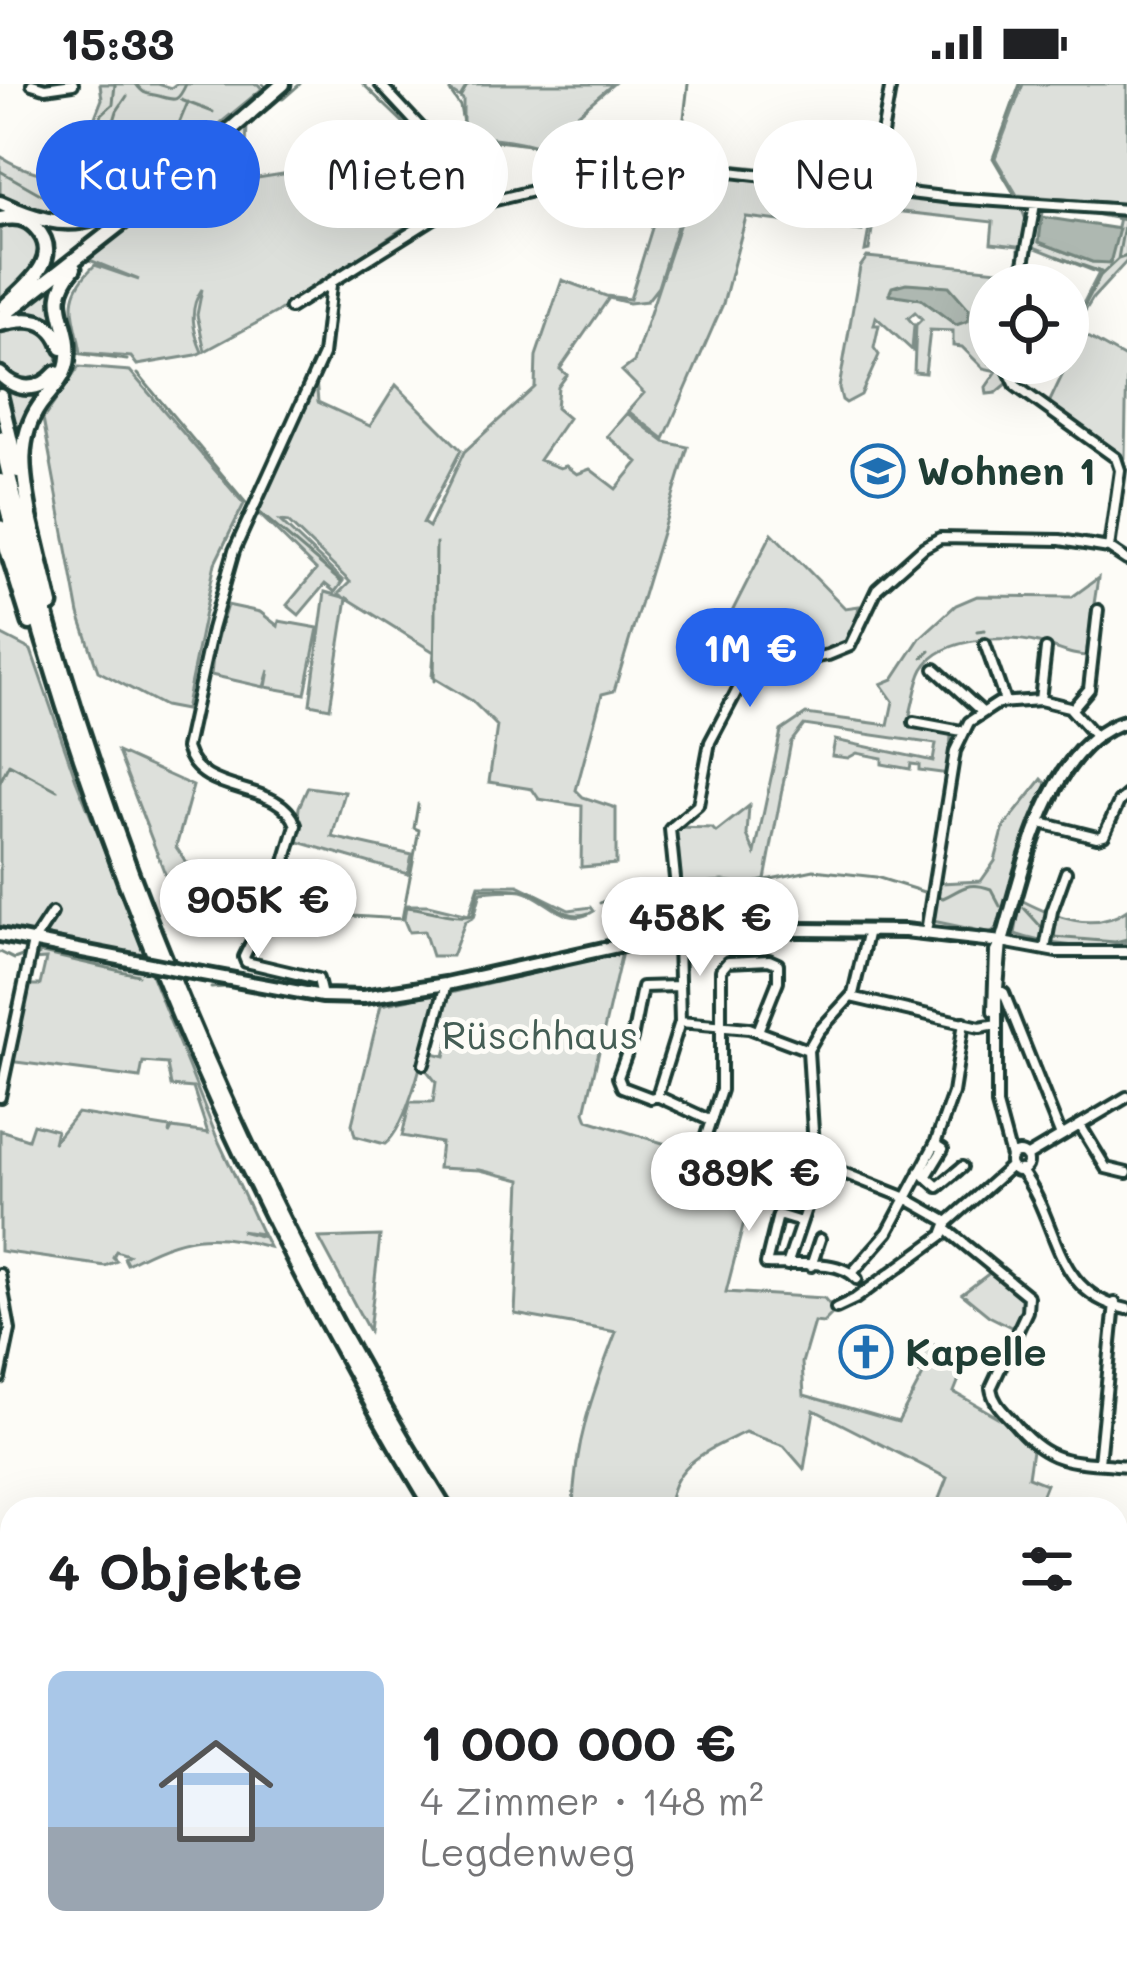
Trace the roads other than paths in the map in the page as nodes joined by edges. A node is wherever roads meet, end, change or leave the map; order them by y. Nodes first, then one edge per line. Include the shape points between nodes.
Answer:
1 (32, 84) edge
2 (73, 84) edge
3 (274, 84) edge
4 (283, 84) edge
5 (380, 84) edge
6 (891, 84) edge
7 (233, 120) edge
8 (414, 120) edge
9 (884, 120) edge
10 (753, 175) edge
11 (917, 193) edge
12 (508, 197) edge
13 (0, 203) edge
14 (1035, 204) junction
15 (1127, 210) edge
16 (36, 217) edge
17 (0, 219) edge
18 (106, 228) edge
19 (418, 228) edge
20 (114, 230) junction
21 (1024, 264) edge
22 (331, 285) junction
23 (290, 308) dead end
24 (1, 315) edge
25 (0, 374) edge
26 (1015, 384) edge
27 (0, 396) edge
28 (0, 437) edge
29 (1124, 466) edge
30 (0, 481) edge
31 (30, 514) junction
32 (1, 527) edge
33 (1109, 548) junction
34 (1127, 560) edge
35 (1098, 610) dead end
36 (985, 644) dead end
37 (1046, 650) dead end
38 (935, 669) dead end
39 (64, 692) junction
40 (1040, 700) junction
41 (1005, 701) junction
42 (1072, 710) junction
43 (982, 711) junction
44 (1127, 721) edge
45 (914, 722) dead end
46 (962, 731) junction
47 (1095, 736) junction
48 (1127, 795) edge
49 (1041, 823) junction
50 (1066, 872) dead end
51 (52, 913) dead end
52 (676, 930) junction
53 (868, 930) junction
54 (926, 932) junction
55 (0, 935) edge
56 (33, 942) junction
57 (1002, 942) junction
58 (1045, 949) junction
59 (1127, 952) edge
60 (446, 984) junction
61 (679, 986) junction
62 (998, 990) junction
63 (322, 995) junction
64 (851, 997) junction
65 (680, 1022) junction
66 (964, 1022) junction
67 (997, 1024) junction
68 (721, 1025) junction
69 (758, 1030) junction
70 (808, 1050) junction
71 (424, 1064) dead end
72 (657, 1096) junction
73 (0, 1097) edge
74 (1127, 1097) edge
75 (709, 1120) junction
76 (1080, 1125) junction
77 (1061, 1136) junction
78 (700, 1154) dead end
79 (1019, 1162) junction
80 (821, 1164) junction
81 (962, 1167) dead end
82 (1127, 1173) edge
83 (923, 1174) junction
84 (904, 1197) junction
85 (801, 1222) junction
86 (948, 1226) junction
87 (829, 1250) dead end
88 (787, 1265) junction
89 (811, 1266) junction
90 (0, 1274) edge
91 (1115, 1304) junction
92 (1127, 1306) edge
93 (836, 1308) dead end
94 (0, 1378) edge
95 (1099, 1463) junction
96 (1127, 1466) edge
97 (427, 1497) edge
98 (438, 1497) edge

1 - 2 street
3 - 7 highway
4 - 20 highway
5 - 8 street
6 - 9 street
10 - 12 street via 654,164
11 - 14 street
13 - 16 highway
14 - 15 street
14 - 21 street
17 - 24 highway via 33,225 46,253 39,273
18 - 24 highway
19 - 22 street
20 - 24 highway
20 - 31 highway via 59,292 68,360 26,435
22 - 23 street
22 - 63 street via 325,351 234,551 186,748 201,774 293,816 277,889 244,957 318,979
24 - 25 highway via 42,322 62,352 56,373 41,385 21,388
26 - 29 street
27 - 31 highway
28 - 39 highway
29 - 33 street
30 - 39 highway
31 - 39 highway via 69,676
32 - 39 highway via 55,691
33 - 34 street
33 - 52 street via 936,539 869,599 847,648 766,667 735,693 710,742 698,806 670,830
35 - 42 street via 1089,689
36 - 41 street
37 - 40 street
38 - 43 street
39 - 97 highway via 110,843 220,1109 329,1329
39 - 98 highway via 214,1073 329,1307
40 - 41 street
40 - 42 street
41 - 43 street
42 - 47 street
43 - 46 street
44 - 47 main road
45 - 46 street
46 - 54 street
47 - 49 main road via 1070,762
48 - 49 street via 1104,835
49 - 57 main road
50 - 58 street
51 - 56 street
52 - 53 main road
52 - 60 main road
52 - 61 street
53 - 54 main road
53 - 64 street
54 - 57 main road
55 - 56 main road
56 - 63 main road, bridge
56 - 73 street
57 - 58 street
57 - 62 street
57 - 67 street via 992,983
58 - 59 street
60 - 63 main road via 379,996
60 - 71 street
61 - 65 street
61 - 72 street via 642,987 618,1077 622,1088
62 - 67 street
62 - 77 street
64 - 66 street
64 - 70 street
65 - 68 street
65 - 72 street
66 - 67 street
66 - 83 street via 953,1093
67 - 79 street via 997,1105
68 - 69 street
68 - 69 street via 723,966 769,960 779,975
68 - 75 street via 721,1090
69 - 70 street
70 - 80 street
72 - 75 street
74 - 76 street
75 - 78 street
76 - 77 street
76 - 82 street via 1106,1168
77 - 79 street
79 - 86 street
79 - 91 street via 1070,1267
80 - 84 street
80 - 85 street
81 - 83 street via 943,1187
83 - 84 street
84 - 86 street
84 - 89 street via 889,1232 854,1276
85 - 88 street
85 - 88 street via 778,1215 764,1260
86 - 93 street
86 - 95 street via 1029,1300 992,1397 1041,1451
87 - 89 street via 819,1243
88 - 89 street
90 - 94 street via 10,1330
91 - 92 street
91 - 95 street
95 - 96 street

